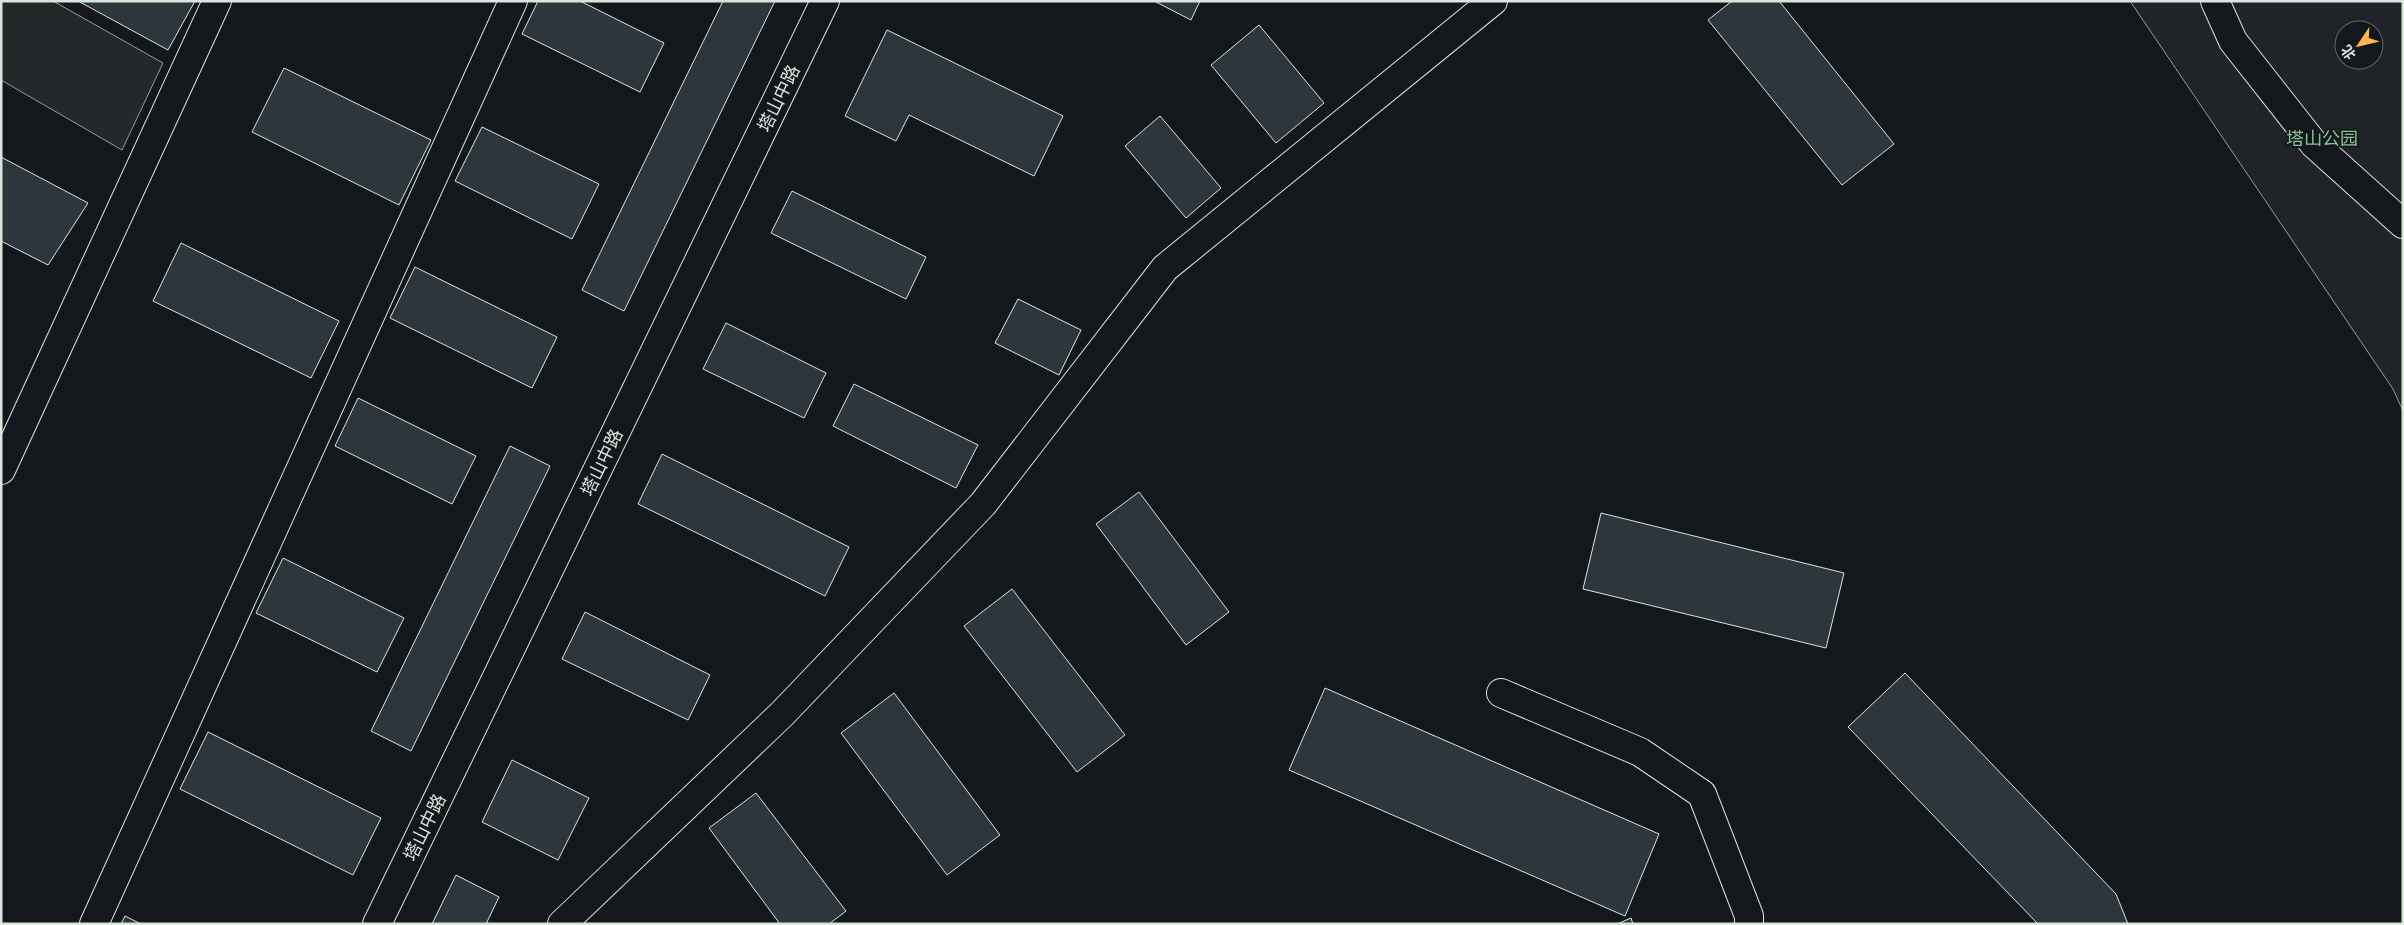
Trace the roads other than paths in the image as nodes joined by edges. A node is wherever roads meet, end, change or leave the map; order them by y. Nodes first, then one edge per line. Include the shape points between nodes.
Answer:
1 (217, 1) edge
2 (513, 1) edge
3 (825, 1) edge
4 (1493, 1) edge
5 (2215, 1) edge
6 (2403, 224) edge
7 (1, 470) edge
8 (1501, 692) dead end
9 (94, 924) edge
10 (377, 924) edge
11 (562, 924) edge
12 (1749, 924) edge

1 - 7 street
2 - 9 street
3 - 10 street, 塔山中路
4 - 11 street via 1165,268 983,504 782,714
5 - 6 street via 2233,41 2314,144
8 - 12 street via 1640,752 1702,794 1749,916

